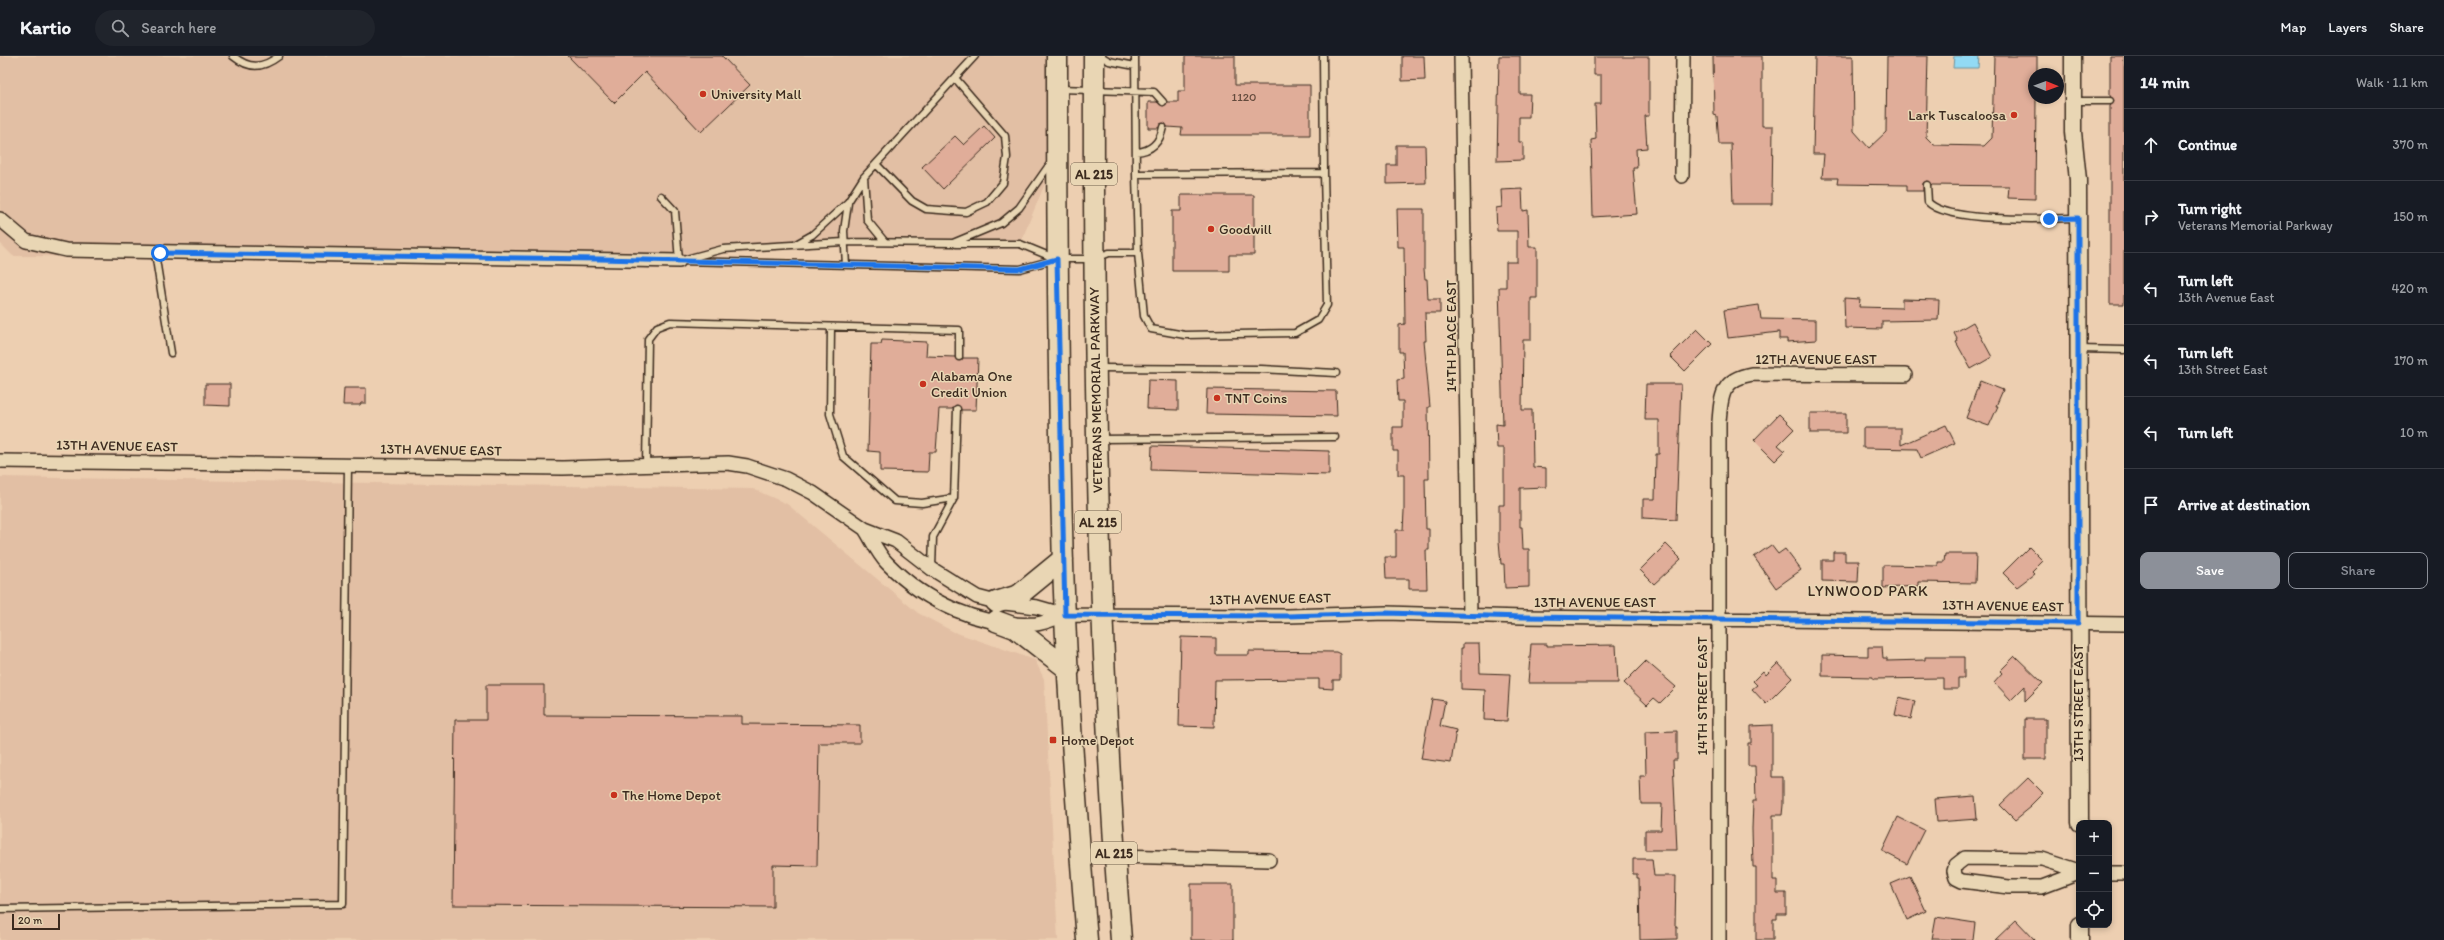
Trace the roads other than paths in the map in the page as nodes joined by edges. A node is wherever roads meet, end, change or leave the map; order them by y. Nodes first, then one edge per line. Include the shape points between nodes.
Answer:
1 (233, 56) edge
2 (279, 56) edge
3 (975, 56) edge
4 (1057, 56) edge
5 (1094, 56) edge
6 (1101, 56) edge
7 (1135, 56) edge
8 (1323, 56) edge
9 (1462, 56) edge
10 (1683, 56) edge
11 (2073, 56) edge
12 (1135, 66) junction
13 (955, 78) junction
14 (1057, 89) junction
15 (1094, 90) junction
16 (1136, 91) junction
17 (2073, 101) junction
18 (2110, 101) dead end
19 (1163, 102) dead end
20 (1163, 128) dead end
21 (1058, 152) junction
22 (1136, 152) junction
23 (876, 164) junction
24 (1136, 174) junction
25 (1324, 174) junction
26 (1682, 176) dead end
27 (864, 177) junction
28 (1927, 185) dead end
29 (661, 196) dead end
30 (848, 202) junction
31 (2078, 218) junction
32 (0, 219) edge
33 (844, 242) junction
34 (885, 242) junction
35 (953, 244) junction
36 (795, 245) junction
37 (155, 253) junction
38 (1138, 253) junction
39 (1057, 259) junction
40 (1094, 259) junction
41 (679, 261) junction
42 (846, 265) junction
43 (831, 327) junction
44 (2079, 349) junction
45 (2124, 350) edge
46 (171, 353) dead end
47 (959, 358) dead end
48 (1094, 368) junction
49 (1336, 373) dead end
50 (1905, 375) dead end
51 (1729, 383) joint
52 (957, 409) dead end
53 (1335, 437) dead end
54 (1096, 439) junction
55 (0, 461) edge
56 (348, 464) junction
57 (646, 465) junction
58 (954, 498) junction
59 (865, 529) junction
60 (1063, 559) junction
61 (932, 569) junction
62 (996, 612) junction
63 (1102, 614) junction
64 (1065, 615) junction
65 (1470, 616) junction
66 (1718, 620) junction
67 (2078, 623) junction
68 (2124, 624) edge
69 (1069, 670) junction
70 (2080, 820) edge
71 (1080, 855) junction
72 (1114, 855) junction
73 (1269, 860) dead end
74 (2079, 872) edge
75 (2112, 873) edge
76 (2124, 874) edge
77 (0, 910) edge
78 (2080, 928) edge
79 (1087, 940) edge
80 (1120, 940) edge
81 (1719, 940) edge
82 (2080, 940) edge

1 - 2 lane via 244,64 260,66
3 - 13 lane
4 - 14 main road, AL 215
5 - 15 main road, VETERANS MEMORIAL PARKWAY / AL 215
6 - 12 lane via 1109,61
7 - 12 lane
8 - 25 lane
9 - 65 street, 14TH PLACE EAST
10 - 26 street
11 - 17 street, 13TH STREET EAST
12 - 16 lane
13 - 23 lane
13 - 23 lane via 1005,136 1007,157 1003,183 987,202 966,212 926,209 912,201
14 - 15 lane
14 - 21 main road, AL 215
15 - 16 lane
15 - 40 main road, VETERANS MEMORIAL PARKWAY / AL 215
16 - 19 lane via 1154,92
16 - 22 lane
17 - 18 lane
17 - 31 street, 13TH STREET EAST
20 - 22 lane via 1161,139 1147,151
21 - 35 lane via 1019,208 1001,223
21 - 39 main road, AL 215
22 - 24 lane
23 - 27 lane
24 - 25 lane
24 - 38 lane
25 - 38 lane via 1327,305 1318,320 1295,333 1185,335 1152,329 1144,316
27 - 30 lane
27 - 34 lane via 867,220
28 - 31 lane via 1928,202 1939,210 1991,218
29 - 41 lane via 675,211
30 - 33 lane
30 - 36 lane via 812,235
31 - 44 street, 13TH STREET EAST
32 - 37 street via 26,241 66,250
33 - 34 lane
33 - 36 lane
33 - 42 lane
34 - 35 lane
35 - 39 lane via 1020,244
36 - 41 lane via 723,249
37 - 41 street
37 - 46 lane
38 - 40 lane via 1109,253
39 - 40 lane
39 - 42 lane via 1020,269
39 - 60 main road, AL 215
40 - 48 main road, VETERANS MEMORIAL PARKWAY / AL 215
41 - 42 lane
43 - 47 lane via 959,330
43 - 57 lane via 670,322 657,326 648,339
43 - 58 lane via 830,414 843,456 895,501 922,503
44 - 45 lane
44 - 67 street, 13TH STREET EAST
48 - 49 lane via 1260,369
48 - 54 main road, VETERANS MEMORIAL PARKWAY / AL 215
50 - 51 street, 12TH AVENUE EAST via 1752,374 1738,376
51 - 66 street, 14TH STREET EAST via 1722,396 1719,422
52 - 58 lane
53 - 54 lane
54 - 63 main road, VETERANS MEMORIAL PARKWAY / AL 215
55 - 56 street, 13TH AVENUE EAST
56 - 57 street, 13TH AVENUE EAST via 563,468
56 - 77 lane via 343,904
57 - 59 street, 13TH AVENUE EAST via 728,463 747,466 786,479 813,493
58 - 61 lane via 933,537
59 - 61 street, 13TH AVENUE EAST via 896,541
59 - 62 street, 13TH AVENUE EAST via 886,562 919,590 954,610
60 - 62 main road
60 - 64 main road, AL 215
61 - 62 street, 13TH AVENUE EAST
62 - 64 street, 13TH AVENUE EAST via 1037,607
62 - 64 street, 13TH AVENUE EAST via 1037,624
62 - 69 main road
63 - 64 street, 13TH AVENUE EAST
63 - 65 street, 13TH AVENUE EAST via 1280,616 1386,613
63 - 72 main road, VETERANS MEMORIAL PARKWAY / AL 215
64 - 69 main road, AL 215
65 - 66 street, 13TH AVENUE EAST
66 - 67 street, 13TH AVENUE EAST
66 - 81 street, 14TH STREET EAST
67 - 68 street, 13TH AVENUE EAST
67 - 70 street, 13TH STREET EAST
69 - 71 main road, AL 215
71 - 72 street
71 - 79 main road, AL 215
72 - 73 street
72 - 80 main road, VETERANS MEMORIAL PARKWAY / AL 215
74 - 74 street via 2042,859 1984,858 1965,858 1956,865 1954,871 1956,878 1962,881 2009,887 2042,887
75 - 76 street
78 - 82 street

